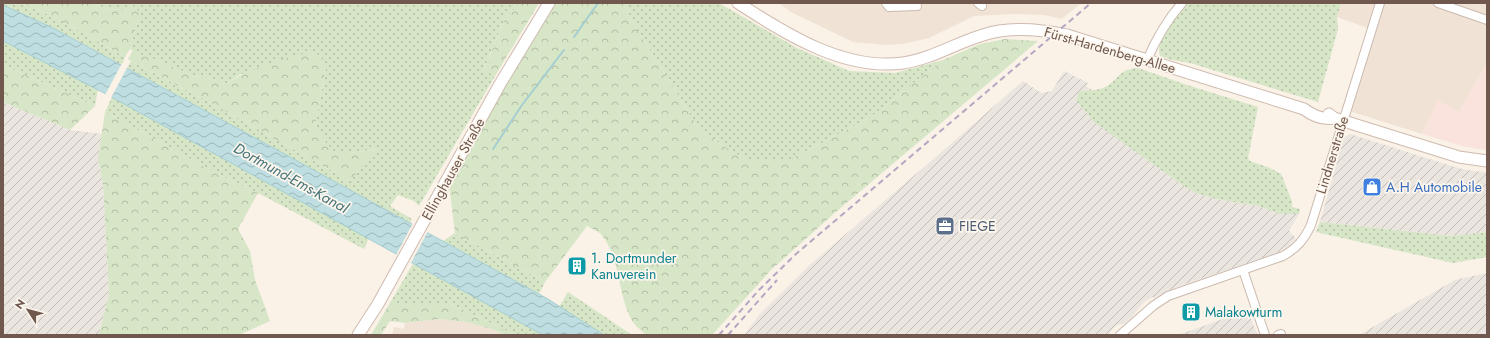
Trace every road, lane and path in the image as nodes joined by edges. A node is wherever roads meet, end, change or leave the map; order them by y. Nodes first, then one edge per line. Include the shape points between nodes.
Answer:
1 (549, 3) edge
2 (738, 3) edge
3 (886, 3) edge
4 (1182, 3) edge
5 (1380, 3) edge
6 (1438, 3) edge
7 (917, 6) dead end
8 (1487, 20) edge
9 (1147, 60) junction
10 (1339, 119) junction
11 (1487, 161) edge
12 (1243, 270) junction
13 (358, 335) edge
14 (1120, 335) edge
15 (1265, 335) edge

1 - 13 street, Ellinghauser Straße via 500,84 399,267
2 - 9 street, Fürst-Hardenberg-Allee via 818,48 838,57 860,62 882,65 904,63 931,56 983,35 1003,30 1026,29 1067,35
3 - 7 street via 889,7 896,8
4 - 9 street via 1171,16
5 - 10 street, Lindnerstraße
6 - 8 street
9 - 10 street, Fürst-Hardenberg-Allee via 1304,109 1327,119
10 - 11 street, Fürst-Hardenberg-Allee via 1459,157
10 - 12 street, Lindnerstraße via 1306,236 1293,250 1282,256
12 - 14 street, Lindnerstraße via 1168,296
12 - 15 street

